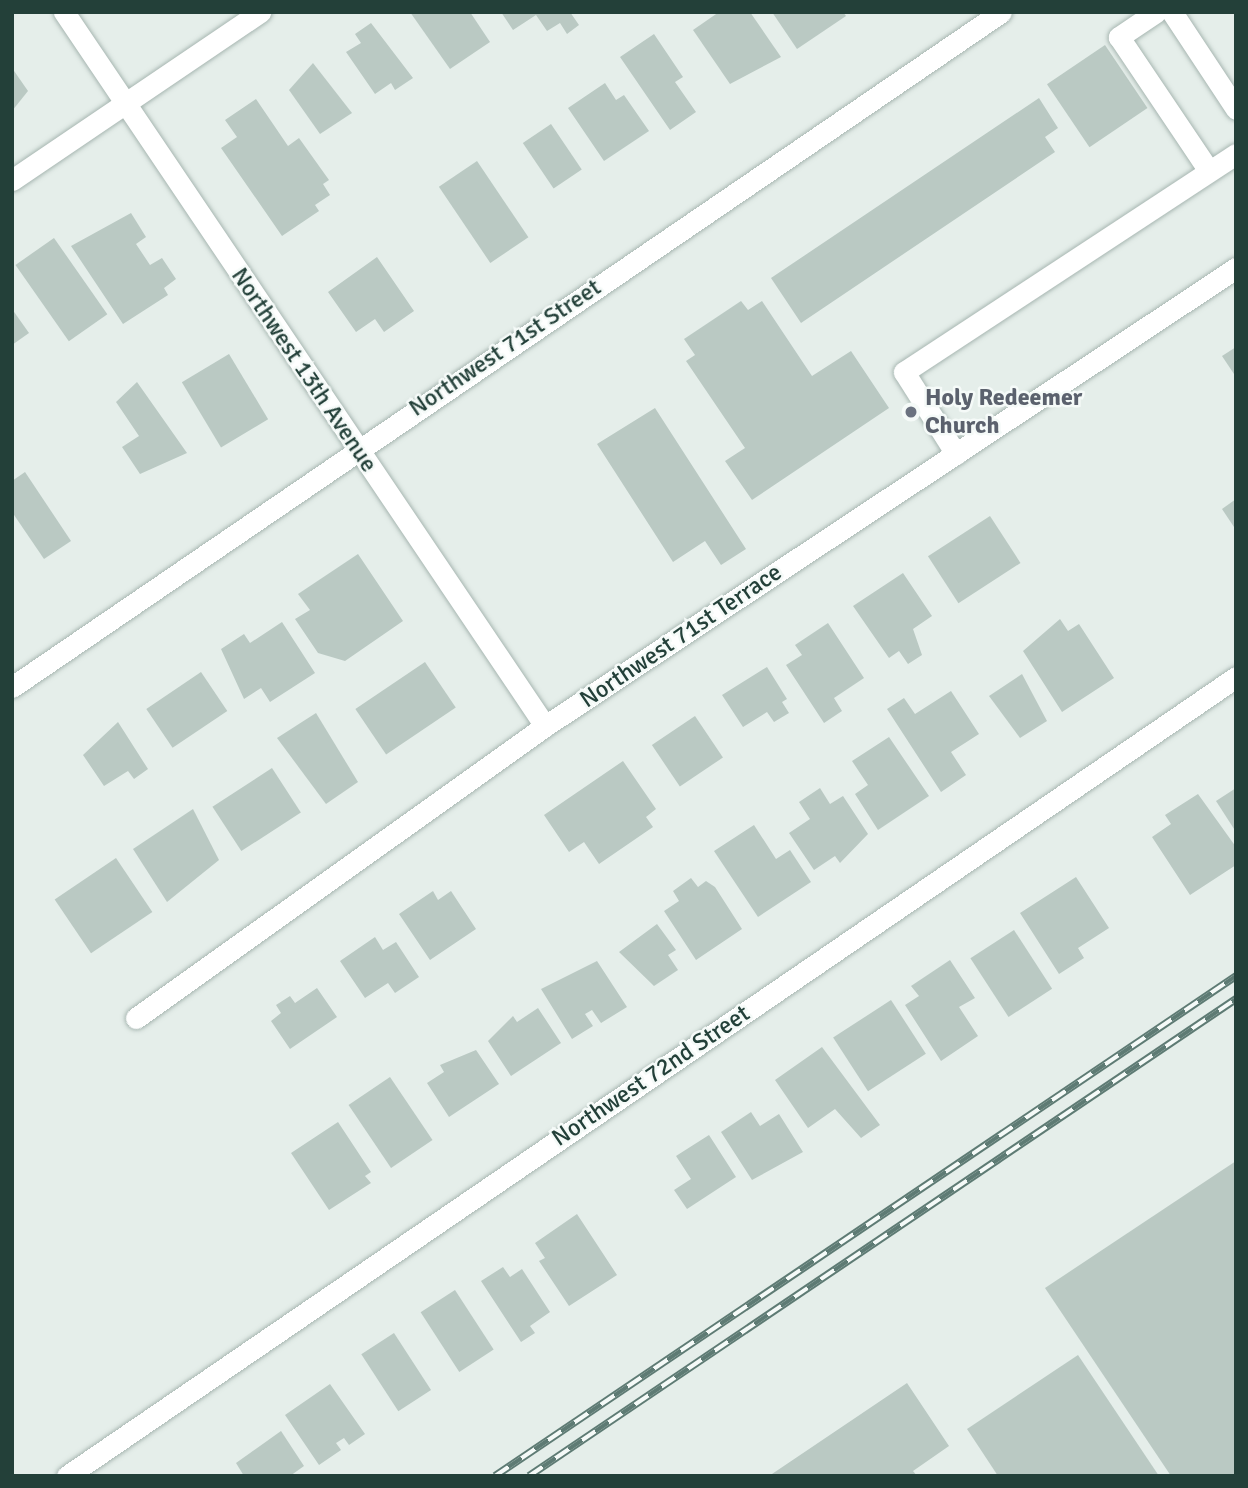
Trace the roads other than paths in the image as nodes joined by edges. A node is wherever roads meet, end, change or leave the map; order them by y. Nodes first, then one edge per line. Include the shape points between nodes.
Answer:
1 (64, 12) edge
2 (260, 12) edge
3 (1001, 12) edge
4 (1156, 12) edge
5 (1172, 12) edge
6 (126, 102) junction
7 (1236, 109) edge
8 (1236, 154) edge
9 (1209, 171) junction
10 (12, 180) edge
11 (1236, 268) edge
12 (356, 449) junction
13 (956, 454) junction
14 (1236, 677) edge
15 (12, 687) edge
16 (545, 726) junction
17 (136, 1018) dead end
18 (67, 1476) edge

1 - 6 street, Northwest 13th Avenue
2 - 6 street
3 - 12 street, Northwest 71st Street
4 - 9 street via 1119,37
5 - 7 street
6 - 10 street
6 - 12 street, Northwest 13th Avenue
8 - 9 street
9 - 13 street via 904,372
11 - 13 street, Northwest 71st Terrace
12 - 15 street, Northwest 71st Street
12 - 16 street, Northwest 13th Avenue
13 - 16 street, Northwest 71st Terrace
14 - 18 street, Northwest 72nd Street
16 - 17 street, Northwest 71st Terrace

